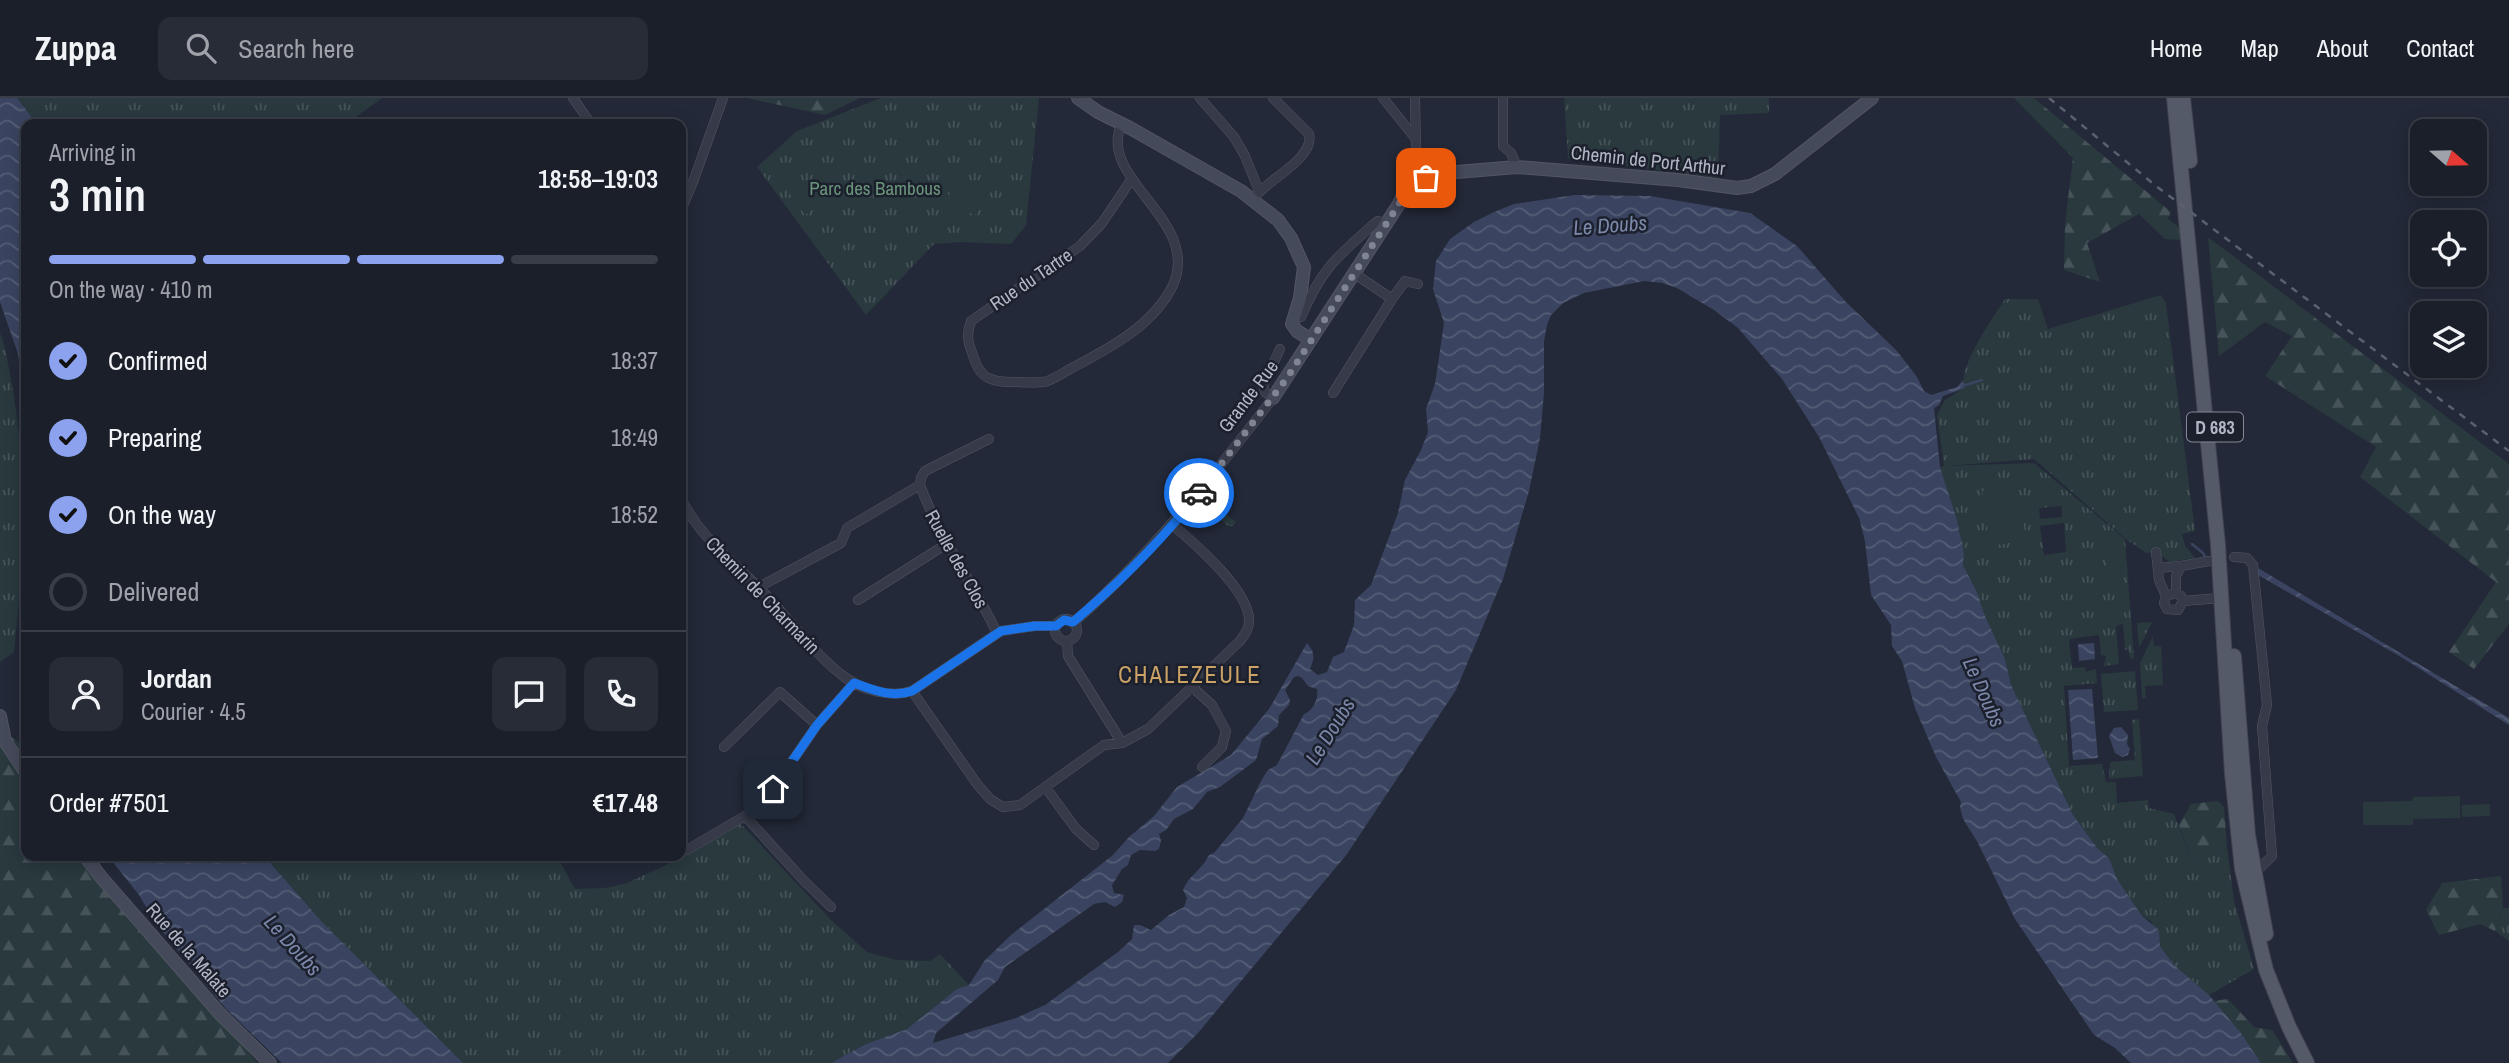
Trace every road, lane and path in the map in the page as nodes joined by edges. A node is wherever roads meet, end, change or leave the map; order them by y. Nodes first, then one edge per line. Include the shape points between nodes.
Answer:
1 (573, 98) edge
2 (723, 98) edge
3 (1079, 98) edge
4 (1200, 98) edge
5 (1273, 98) edge
6 (1383, 98) edge
7 (1415, 98) edge
8 (1503, 98) edge
9 (1872, 98) edge
10 (2174, 98) edge
11 (2183, 98) edge
12 (588, 119) edge
13 (1122, 123) junction
14 (1415, 138) junction
15 (1517, 167) junction
16 (1418, 177) junction
17 (1131, 180) junction
18 (1256, 195) junction
19 (686, 199) edge
20 (1387, 223) junction
21 (1354, 274) junction
22 (1418, 284) dead end
23 (1392, 299) junction
24 (1301, 317) dead end
25 (1311, 340) junction
26 (1280, 349) dead end
27 (1334, 393) dead end
28 (1273, 398) junction
29 (989, 439) dead end
30 (920, 485) junction
31 (686, 507) edge
32 (1172, 524) junction
33 (948, 543) junction
34 (2156, 552) dead end
35 (2234, 557) dead end
36 (2209, 561) dead end
37 (2181, 566) junction
38 (2158, 568) junction
39 (759, 587) junction
40 (2166, 596) junction
41 (2180, 597) junction
42 (2220, 598) junction
43 (858, 600) dead end
44 (1073, 622) junction
45 (1056, 626) junction
46 (997, 633) junction
47 (1067, 640) junction
48 (2234, 653) junction
49 (854, 683) junction
50 (1192, 687) junction
51 (912, 691) junction
52 (0, 716) edge
53 (817, 725) junction
54 (1122, 743) junction
55 (724, 747) dead end
56 (21, 765) edge
57 (1202, 767) dead end
58 (1046, 788) junction
59 (2234, 792) junction
60 (745, 816) junction
61 (1094, 845) dead end
62 (687, 850) dead end
63 (89, 861) edge
64 (2255, 869) junction
65 (831, 907) dead end
66 (271, 1063) edge
67 (2307, 1063) edge
68 (2314, 1063) edge

1 - 12 street
2 - 19 street
3 - 13 street
4 - 18 street via 1245,156
5 - 18 street via 1310,134 1311,142 1297,161
6 - 14 street
7 - 14 street
8 - 15 street via 1503,146
9 - 15 street, Chemin de Port Arthur via 1775,174 1751,186
10 - 42 main road, D 683
11 - 48 main road, D 683
13 - 17 street, Rue du Tartre via 1117,147
13 - 18 street
14 - 16 street
15 - 16 street, Chemin de Port Arthur
16 - 20 street, Grande Rue
17 - 17 street, Rue du Tartre via 1150,199 1175,244 1178,266 1162,304 1112,347 1046,382 996,382 982,375 967,341 971,321 1080,246
18 - 25 street via 1296,247 1304,267 1292,324
20 - 21 street, Grande Rue
20 - 24 street via 1378,221 1334,260
21 - 23 street
21 - 25 street, Grande Rue
22 - 23 street via 1405,281
23 - 27 street
25 - 28 street, Grande Rue
26 - 28 street via 1263,386
28 - 32 street, Grande Rue
29 - 30 street via 925,471
30 - 33 street, Ruelle des Clos
30 - 39 street via 846,528 841,542
31 - 39 street, Chemin de Charmarin via 699,530
32 - 44 street, Grande Rue
32 - 50 street via 1214,561 1247,607 1249,620 1240,640
33 - 43 street
33 - 46 street, Ruelle des Clos
34 - 38 street
35 - 64 street via 2247,558 2253,565 2267,705 2262,726 2272,856
36 - 37 street
37 - 38 street
37 - 41 street via 2176,576
38 - 40 street
39 - 49 street, Chemin de Charmarin via 834,668
40 - 41 street
40 - 41 street via 2165,606 2170,611 2178,610
41 - 42 street
42 - 48 main road via 2225,604 2228,644
42 - 59 main road, D 683
44 - 45 street via 1064,620
44 - 47 street via 1076,632
45 - 46 street
45 - 47 street via 1057,636
46 - 51 street
47 - 54 street via 1068,656
48 - 64 main road, D 683
49 - 51 street via 895,695
49 - 53 street
50 - 54 street via 1148,729
50 - 57 street via 1212,705 1226,731 1222,747
51 - 58 street via 990,799 1003,807 1020,805
52 - 56 street via 5,741
53 - 55 street via 780,692
53 - 60 street via 773,789
54 - 58 street via 1104,745
58 - 61 street
59 - 64 main road via 2240,800 2248,864
59 - 67 main road, D 683 via 2242,869 2266,970
60 - 62 street
60 - 65 street
63 - 66 street, Rue de la Malate via 221,1015
64 - 68 main road, D 683 via 2278,981

